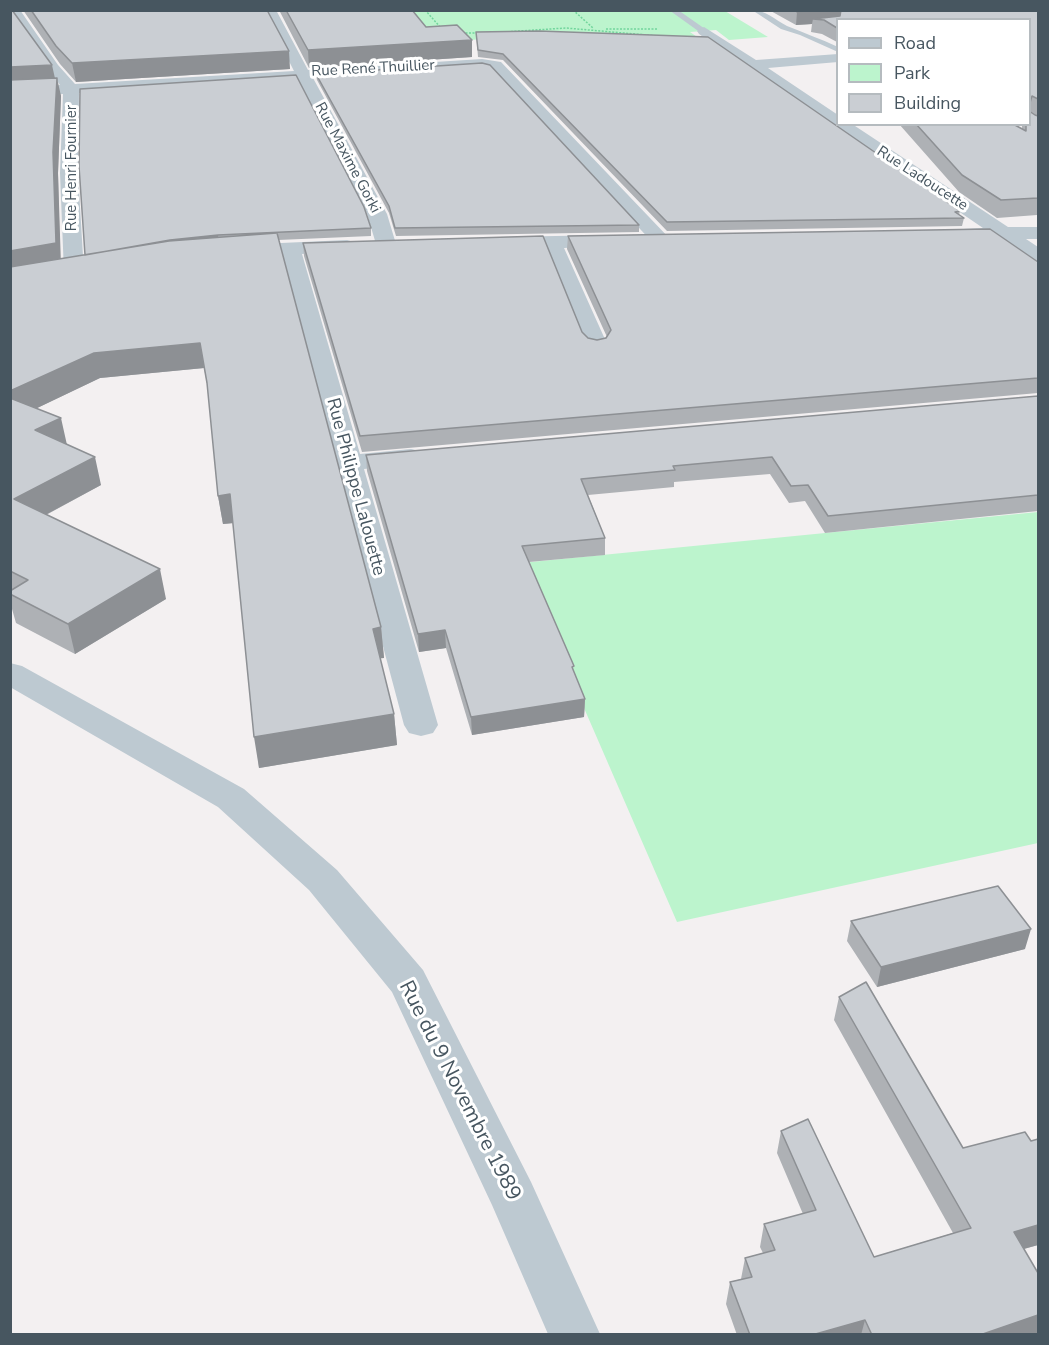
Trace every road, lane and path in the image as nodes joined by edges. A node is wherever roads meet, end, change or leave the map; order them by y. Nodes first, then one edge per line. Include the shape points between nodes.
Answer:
1 (13, 10) edge
2 (269, 10) edge
3 (425, 10) edge
4 (573, 10) edge
5 (672, 10) edge
6 (755, 10) edge
7 (814, 27) dead end
8 (791, 29) junction
9 (594, 30) junction
10 (449, 32) edge
11 (705, 32) junction
12 (456, 33) edge
13 (486, 33) edge
14 (497, 33) edge
15 (836, 50) edge
16 (836, 58) edge
17 (754, 65) junction
18 (303, 74) junction
19 (71, 89) junction
20 (10, 93) edge
21 (836, 122) edge
22 (842, 126) edge
23 (1005, 233) junction
24 (1038, 233) edge
25 (934, 235) edge
26 (660, 240) junction
27 (684, 240) edge
28 (552, 242) junction
29 (481, 243) edge
30 (290, 249) junction
31 (219, 252) edge
32 (1038, 256) edge
33 (96, 269) edge
34 (74, 273) junction
35 (53, 277) edge
36 (596, 346) edge
37 (434, 455) edge
38 (347, 463) junction
39 (10, 673) edge
40 (421, 725) dead end
41 (574, 1335) edge

1 - 19 street, Rue Henri Fournier
2 - 18 street, Rue Maxime Gorki
3 - 10 path via 440,28
4 - 9 path
5 - 11 lane
6 - 8 lane
7 - 8 lane
8 - 15 lane
9 - 11 path
9 - 11 path via 622,34
9 - 14 path
11 - 17 street, Rue Ladoucette
12 - 13 path
16 - 17 street
17 - 21 street, Rue Ladoucette
18 - 19 street, Rue René Thuillier
18 - 26 street, Rue René Thuillier via 496,65
18 - 30 street, Rue Maxime Gorki via 394,244
19 - 20 street, Rue René Thuillier
19 - 34 street, Rue Henri Fournier via 69,173
22 - 23 street, Rue Ladoucette
23 - 24 street
23 - 25 street
23 - 32 street, Rue Ladoucette
26 - 27 street
26 - 28 street
28 - 29 street
28 - 36 street
30 - 31 street
30 - 38 street, Rue Philippe Lalouette
33 - 34 street
34 - 35 street
37 - 38 street
38 - 40 street, Rue Philippe Lalouette
39 - 41 street, Rue du 9 Novembre 1989 via 231,798 330,889 408,982 514,1198

